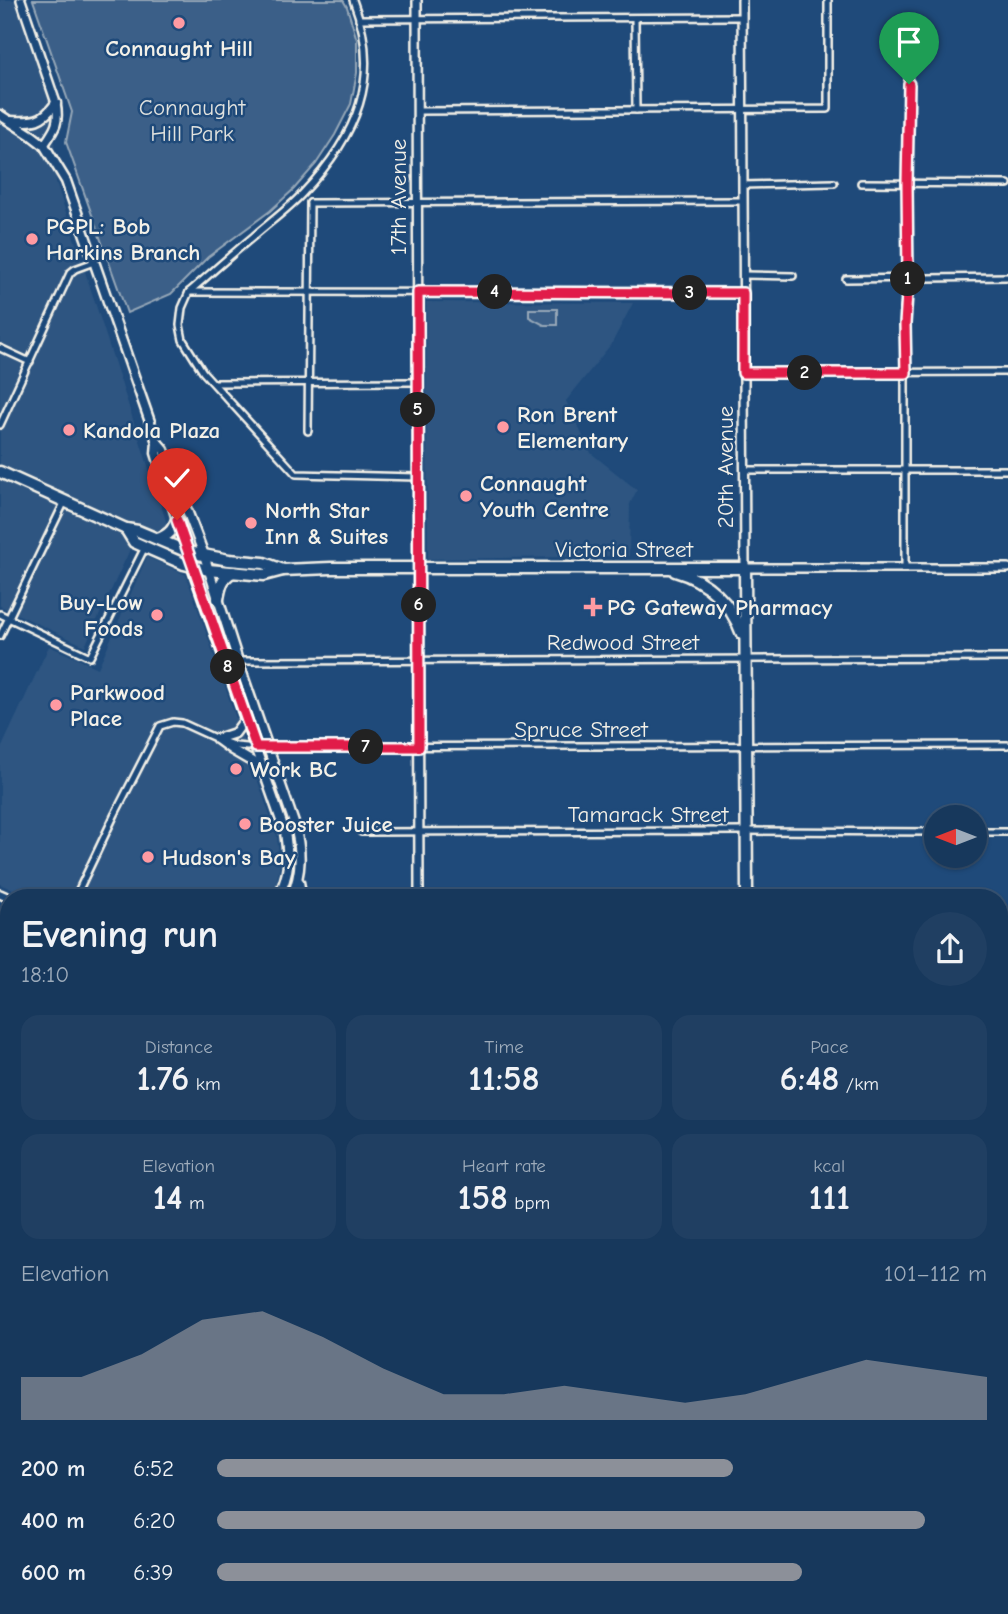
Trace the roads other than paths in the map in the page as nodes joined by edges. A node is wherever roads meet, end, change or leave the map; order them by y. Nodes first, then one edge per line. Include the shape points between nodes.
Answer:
1 (21, 0) edge
2 (353, 0) edge
3 (417, 0) edge
4 (742, 0) edge
5 (828, 0) edge
6 (742, 17) junction
7 (635, 18) junction
8 (359, 19) junction
9 (417, 19) junction
10 (909, 26) dead end
11 (56, 103) junction
12 (742, 109) junction
13 (636, 110) junction
14 (417, 111) junction
15 (0, 115) edge
16 (11, 121) junction
17 (44, 145) junction
18 (834, 183) dead end
19 (861, 183) dead end
20 (907, 183) junction
21 (1008, 184) edge
22 (743, 185) junction
23 (301, 196) junction
24 (743, 201) junction
25 (417, 202) junction
26 (310, 203) junction
27 (94, 262) junction
28 (743, 275) junction
29 (793, 276) dead end
30 (1008, 277) edge
31 (908, 278) junction
32 (846, 279) dead end
33 (189, 292) junction
34 (309, 292) junction
35 (418, 292) junction
36 (743, 293) junction
37 (0, 348) edge
38 (30, 362) junction
39 (1008, 372) edge
40 (743, 373) junction
41 (906, 373) junction
42 (418, 382) junction
43 (214, 383) junction
44 (308, 384) junction
45 (0, 425) edge
46 (308, 431) dead end
47 (157, 442) junction
48 (744, 470) junction
49 (906, 470) junction
50 (1008, 470) edge
51 (0, 472) edge
52 (418, 477) junction
53 (64, 502) junction
54 (177, 520) junction
55 (126, 529) junction
56 (158, 539) junction
57 (145, 547) junction
58 (188, 552) junction
59 (204, 555) junction
60 (192, 567) junction
61 (905, 567) junction
62 (418, 568) junction
63 (664, 568) junction
64 (745, 568) junction
65 (1008, 568) edge
66 (208, 570) junction
67 (283, 570) junction
68 (233, 572) junction
69 (218, 599) junction
70 (0, 614) edge
71 (9, 618) junction
72 (0, 636) edge
73 (745, 642) junction
74 (1008, 658) edge
75 (746, 659) junction
76 (419, 660) junction
77 (238, 661) junction
78 (246, 718) junction
79 (217, 739) junction
80 (1008, 745) edge
81 (746, 746) junction
82 (256, 747) junction
83 (268, 747) junction
84 (419, 747) junction
85 (263, 768) junction
86 (747, 831) junction
87 (361, 832) dead end
88 (419, 832) junction
89 (924, 832) edge
90 (987, 832) edge
91 (1008, 832) edge
92 (299, 879) junction
93 (79, 889) edge
94 (282, 889) edge
95 (295, 889) edge
96 (301, 889) edge
97 (419, 889) edge
98 (747, 889) edge

1 - 11 street
2 - 8 street
3 - 9 street, 17th Avenue
4 - 6 street, 20th Avenue
5 - 12 street via 828,109
6 - 7 street
6 - 12 street, 20th Avenue
7 - 9 street
7 - 13 street
8 - 9 street
8 - 23 street via 365,39 364,90 341,144
9 - 14 street, 17th Avenue
10 - 20 street
11 - 16 main road via 39,120
11 - 17 street via 57,126
12 - 13 street
12 - 22 street, 20th Avenue
13 - 14 street
14 - 25 street, 17th Avenue
15 - 16 main road
16 - 17 main road
17 - 27 main road via 66,181
18 - 22 street
19 - 20 street
20 - 21 street
20 - 31 street
22 - 24 street, 20th Avenue
23 - 26 street
23 - 33 street
24 - 25 street
24 - 28 street, 20th Avenue
25 - 26 street
25 - 35 street, 17th Avenue
26 - 34 street
27 - 38 street via 70,273
27 - 47 main road
28 - 29 street
28 - 36 street, 20th Avenue
30 - 31 street
31 - 32 street
31 - 41 street
33 - 34 street
33 - 43 street via 182,307 183,340
34 - 35 street
34 - 44 street
35 - 36 street
35 - 42 street, 17th Avenue
36 - 40 street, 20th Avenue
37 - 38 street
38 - 45 street
39 - 41 street
40 - 41 street
40 - 48 street, 20th Avenue
41 - 49 street
42 - 44 street
42 - 52 street, 17th Avenue
43 - 44 street
43 - 52 street via 296,474
44 - 46 street
47 - 54 main road via 156,453
47 - 59 main road
48 - 49 street
48 - 64 street, 20th Avenue
49 - 50 street
49 - 61 street
51 - 53 highway, Victoria Street
52 - 62 street, 17th Avenue
53 - 55 highway, Victoria Street
53 - 71 street
54 - 56 highway via 173,530
54 - 58 main road
55 - 56 highway, Victoria Street
55 - 57 highway, Victoria Street via 134,542
56 - 58 highway, Victoria Street
57 - 60 highway, Victoria Street
57 - 71 street via 90,657
58 - 59 highway, Victoria Street
58 - 60 main road
59 - 66 main road
59 - 67 highway, Victoria Street
60 - 66 highway, Victoria Street
60 - 78 main road
61 - 64 street, Victoria Street
61 - 65 street, Victoria Street
62 - 63 highway, Victoria Street
62 - 67 highway, Victoria Street
62 - 76 street, 17th Avenue
63 - 64 highway, Victoria Street
63 - 73 highway via 713,590 727,604
64 - 73 highway, 20th Avenue
66 - 68 highway, Victoria Street
66 - 69 main road
67 - 68 highway, Victoria Street via 264,575
68 - 69 highway via 223,580
69 - 77 main road
70 - 71 street
71 - 72 street
73 - 75 highway, 20th Avenue
74 - 75 street, Redwood Street
75 - 76 street, Redwood Street
75 - 81 highway, 20th Avenue
76 - 77 street, Redwood Street
76 - 84 street, 17th Avenue
77 - 83 main road
78 - 79 main road via 235,733
78 - 82 main road
79 - 82 street, Spruce Street
79 - 85 main road
79 - 93 street, Spruce Street via 182,723 160,726
80 - 81 street, Spruce Street
81 - 84 street, Spruce Street
81 - 86 highway, 20th Avenue
82 - 83 street, Spruce Street
82 - 85 main road
83 - 84 street, Spruce Street
83 - 92 main road via 296,830
84 - 88 street, 17th Avenue
85 - 94 main road via 285,832 289,860
86 - 88 street, Tamarack Street
86 - 89 street, Tamarack Street
86 - 98 highway, 20th Avenue
87 - 88 street, Tamarack Street
88 - 97 street, 17th Avenue
90 - 91 street
92 - 95 main road
92 - 96 main road

